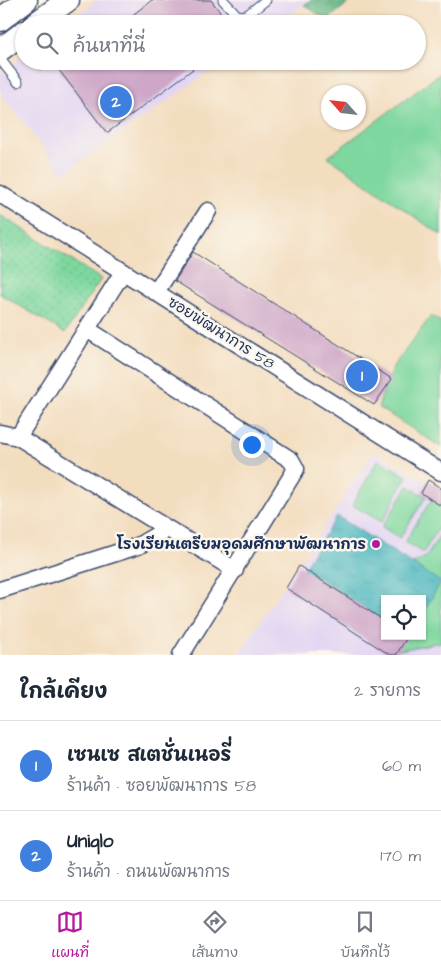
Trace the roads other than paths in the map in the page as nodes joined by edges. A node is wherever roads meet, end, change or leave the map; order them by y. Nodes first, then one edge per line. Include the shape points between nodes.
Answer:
1 (26, 0) edge
2 (68, 0) edge
3 (223, 0) edge
4 (266, 0) edge
5 (48, 15) edge
6 (237, 15) edge
7 (247, 15) edge
8 (0, 20) edge
9 (15, 40) edge
10 (0, 50) edge
11 (0, 59) edge
12 (18, 82) dead end
13 (0, 194) edge
14 (208, 212) dead end
15 (123, 272) junction
16 (156, 292) junction
17 (87, 329) junction
18 (0, 433) edge
19 (18, 436) junction
20 (441, 472) edge
21 (168, 529) junction
22 (235, 570) junction
23 (0, 590) edge
24 (181, 655) edge

1 - 8 main road
2 - 5 main road
3 - 6 lane
4 - 7 lane
9 - 10 main road
11 - 12 lane
13 - 15 street, ซอยพัฒนาการ 58
14 - 16 street
15 - 16 street, ซอยพัฒนาการ 58
15 - 17 street
16 - 20 street, ซอยพัฒนาการ 58
17 - 19 street
17 - 22 street via 295,465 294,475
18 - 19 street
19 - 21 street
21 - 22 street
21 - 23 street via 138,546
22 - 24 street

